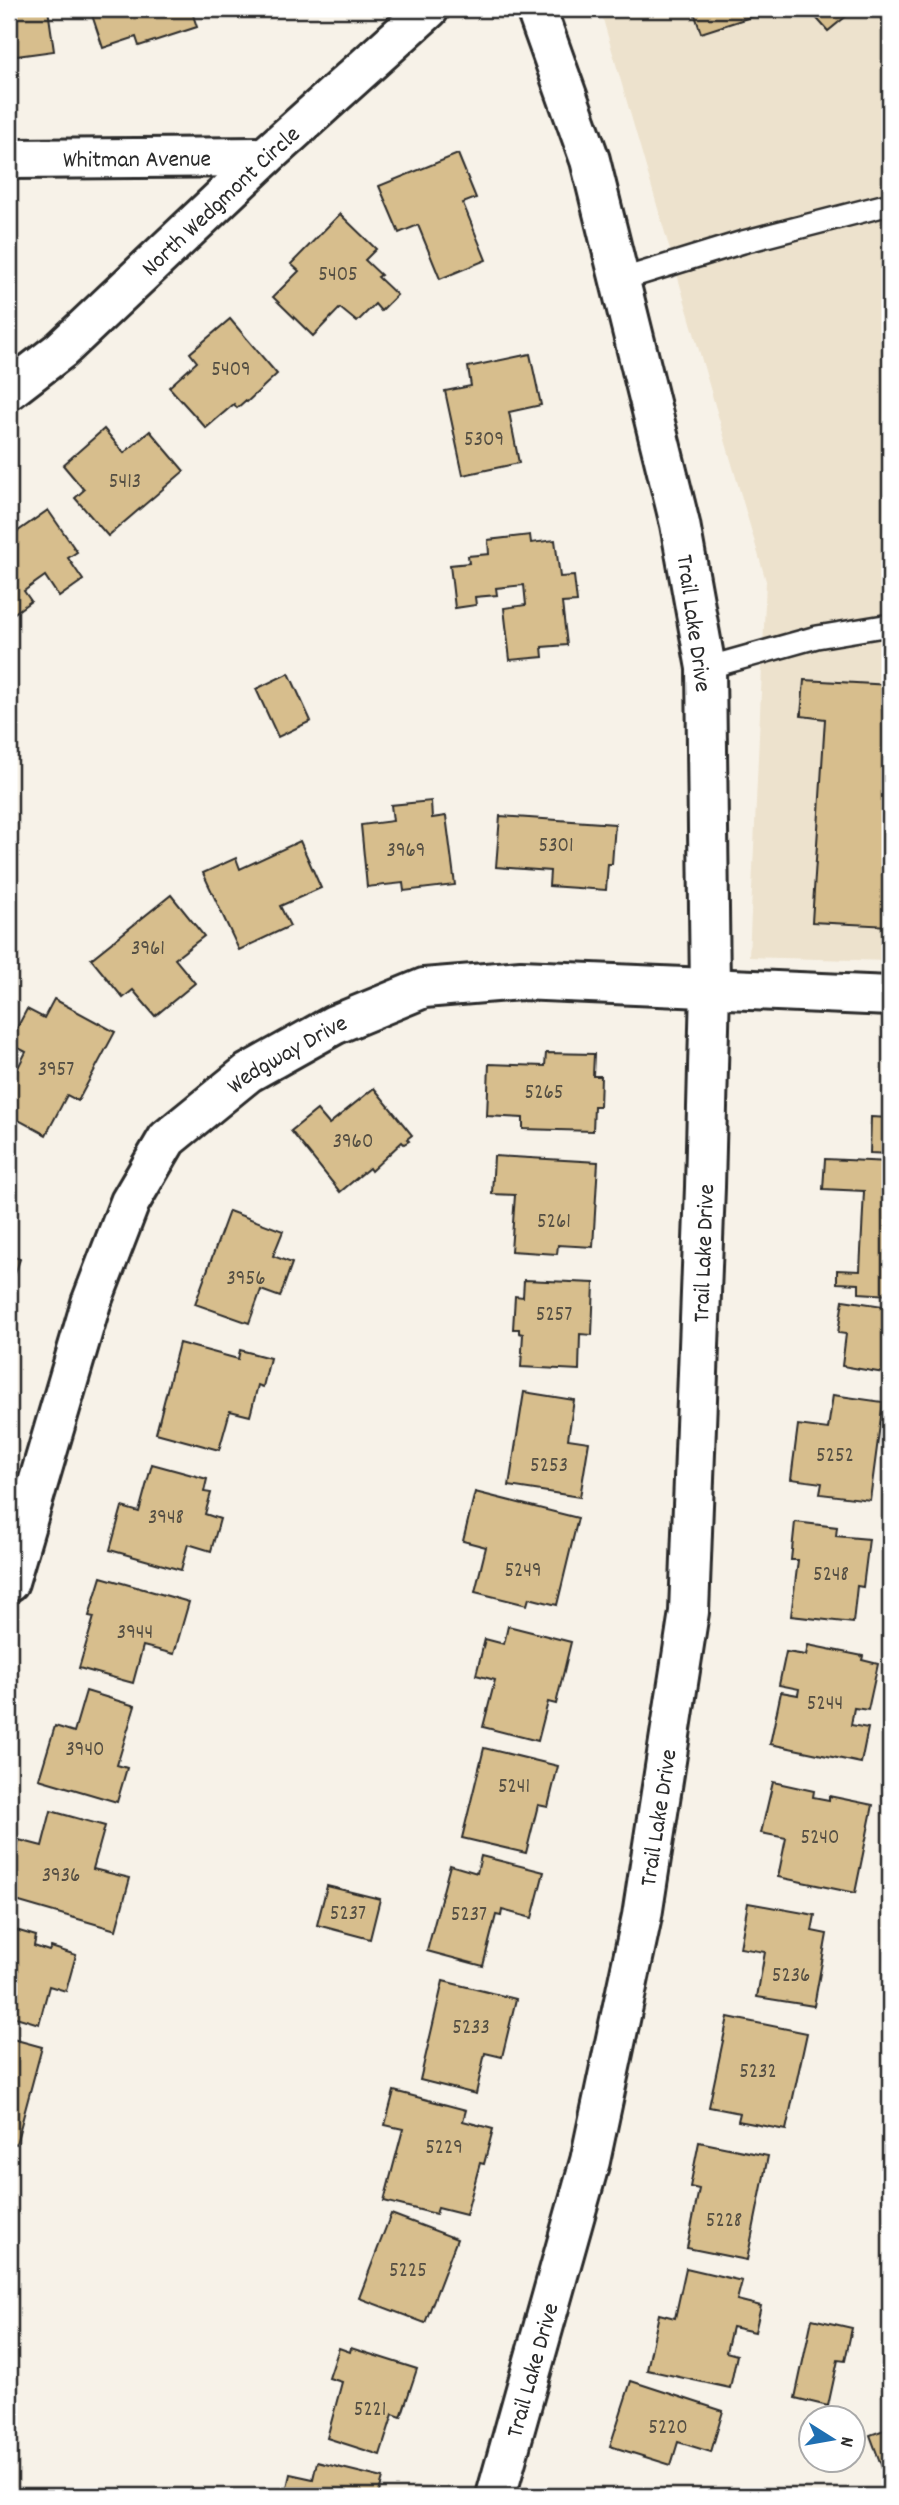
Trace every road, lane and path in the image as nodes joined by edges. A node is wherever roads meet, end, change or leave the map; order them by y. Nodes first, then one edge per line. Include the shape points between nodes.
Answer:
1 (429, 9) edge
2 (536, 9) edge
3 (265, 157) junction
4 (9, 159) edge
5 (890, 204) edge
6 (620, 280) junction
7 (9, 390) edge
8 (890, 625) edge
9 (706, 668) junction
10 (710, 988) junction
11 (890, 996) edge
12 (9, 1582) edge
13 (496, 2496) edge

1 - 3 street, North Wedgmont Circle
2 - 6 street, Trail Lake Drive via 590,160
3 - 4 street, Whitman Avenue
3 - 7 street, North Wedgmont Circle via 61,350
5 - 6 lane
6 - 9 street, Trail Lake Drive via 680,524
8 - 9 lane via 817,636
9 - 10 street, Trail Lake Drive
10 - 11 street, Wedgway Drive
10 - 12 street, Wedgway Drive via 521,980 424,988 334,1025 248,1073 167,1139 130,1202 91,1303
10 - 13 street, Trail Lake Drive via 688,1612 642,1916 593,2147

